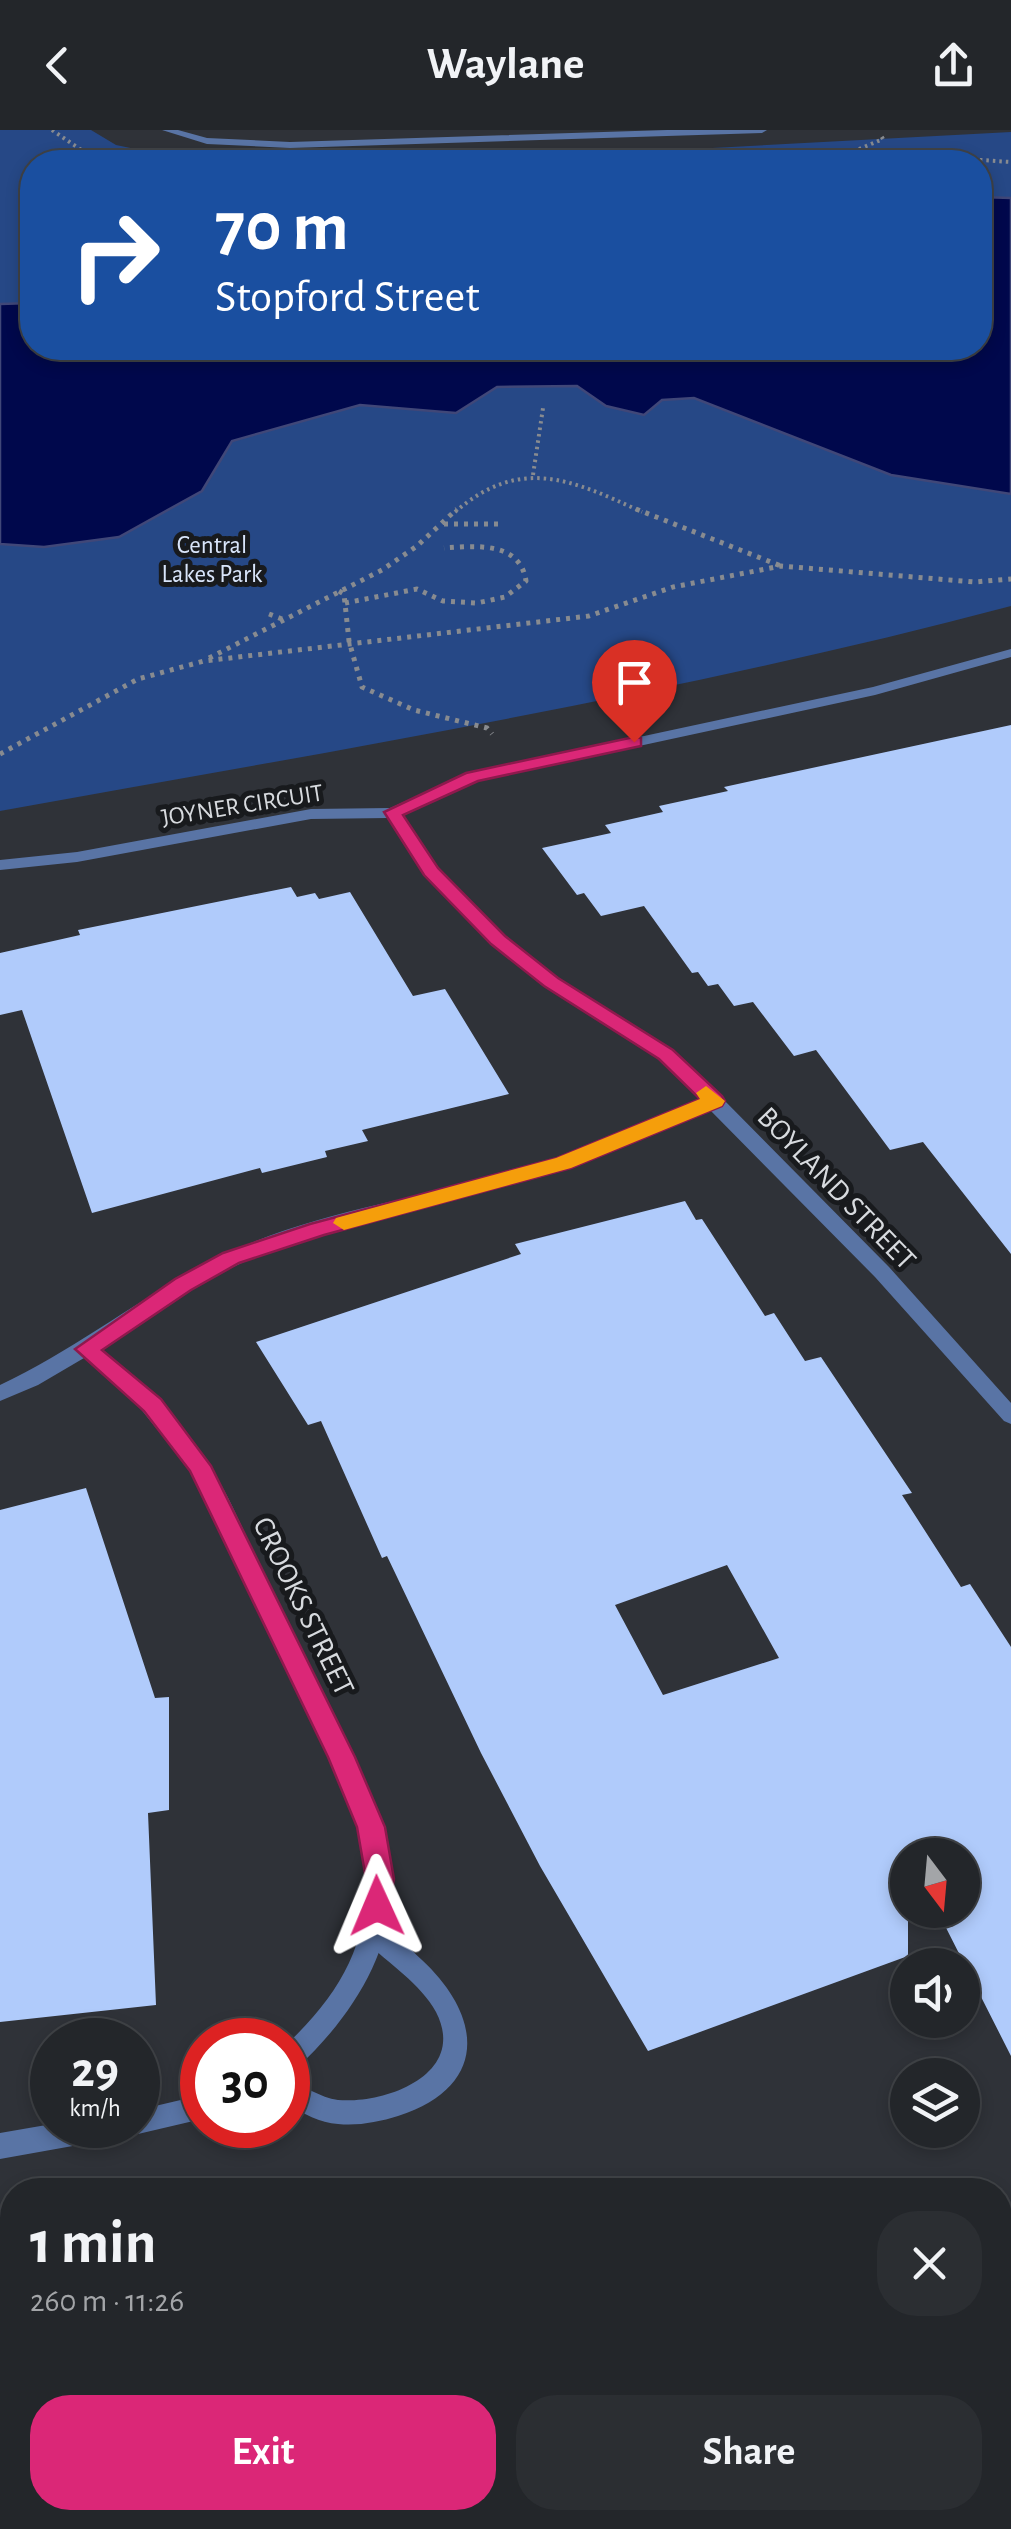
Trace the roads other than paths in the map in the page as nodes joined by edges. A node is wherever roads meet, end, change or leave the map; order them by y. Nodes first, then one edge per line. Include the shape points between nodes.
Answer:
1 (167, 130) edge
2 (762, 130) edge
3 (1011, 653) edge
4 (393, 812) junction
5 (0, 865) edge
6 (714, 1101) junction
7 (86, 1349) junction
8 (0, 1394) edge
9 (1011, 1416) edge
10 (374, 1933) junction
11 (310, 2042) edge
12 (310, 2102) edge
13 (30, 2141) edge
14 (0, 2146) edge

1 - 2 street via 290,145
3 - 4 street, JOYNER CIRCUIT via 875,691 520,765 452,783
4 - 5 street, JOYNER CIRCUIT via 311,814
4 - 6 street, BOYLAND STREET via 431,871 498,940 666,1055
6 - 7 street via 564,1163 231,1258
6 - 9 street, BOYLAND STREET
7 - 8 street
7 - 10 street, CROOKS STREET via 169,1422 199,1466 371,1827 380,1879
10 - 11 street, CROOKS STREET via 346,1995
10 - 12 street via 449,2010 457,2040 454,2066 434,2087 366,2112 332,2112
13 - 14 street

